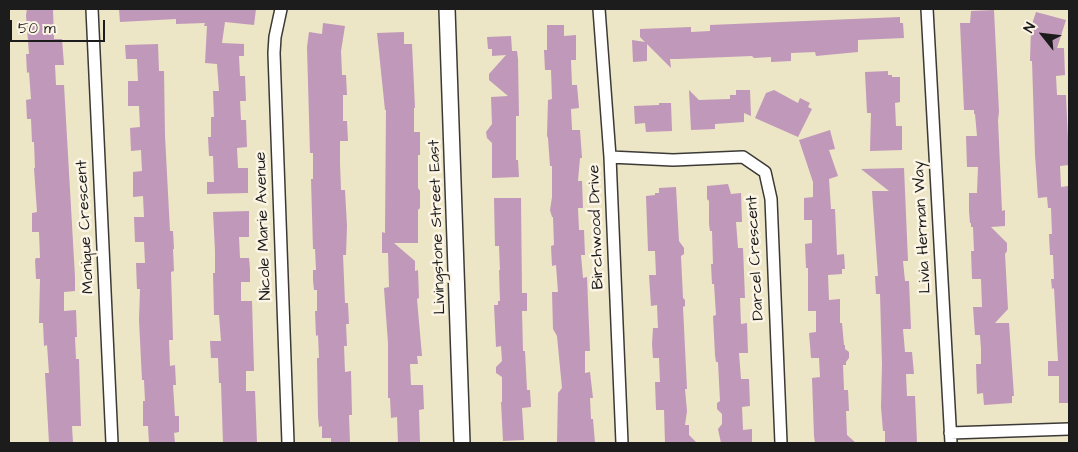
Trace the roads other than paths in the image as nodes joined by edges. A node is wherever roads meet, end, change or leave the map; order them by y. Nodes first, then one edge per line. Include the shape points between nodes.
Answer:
1 (92, 9) edge
2 (281, 9) edge
3 (448, 9) edge
4 (599, 9) edge
5 (927, 9) edge
6 (610, 157) junction
7 (1069, 429) edge
8 (950, 438) edge
9 (112, 443) edge
10 (288, 443) edge
11 (462, 443) edge
12 (622, 443) edge
13 (781, 443) edge

1 - 9 street, Monique Crescent
2 - 10 street, Nicole Marie Avenue via 274,53
3 - 11 street, Livingstone Street East
4 - 6 street, Birchwood Drive
5 - 8 street, Livia Herman Way
6 - 12 street, Birchwood Drive
6 - 13 street, Darcel Crescent via 673,160 743,157 765,172 771,199
7 - 8 street

